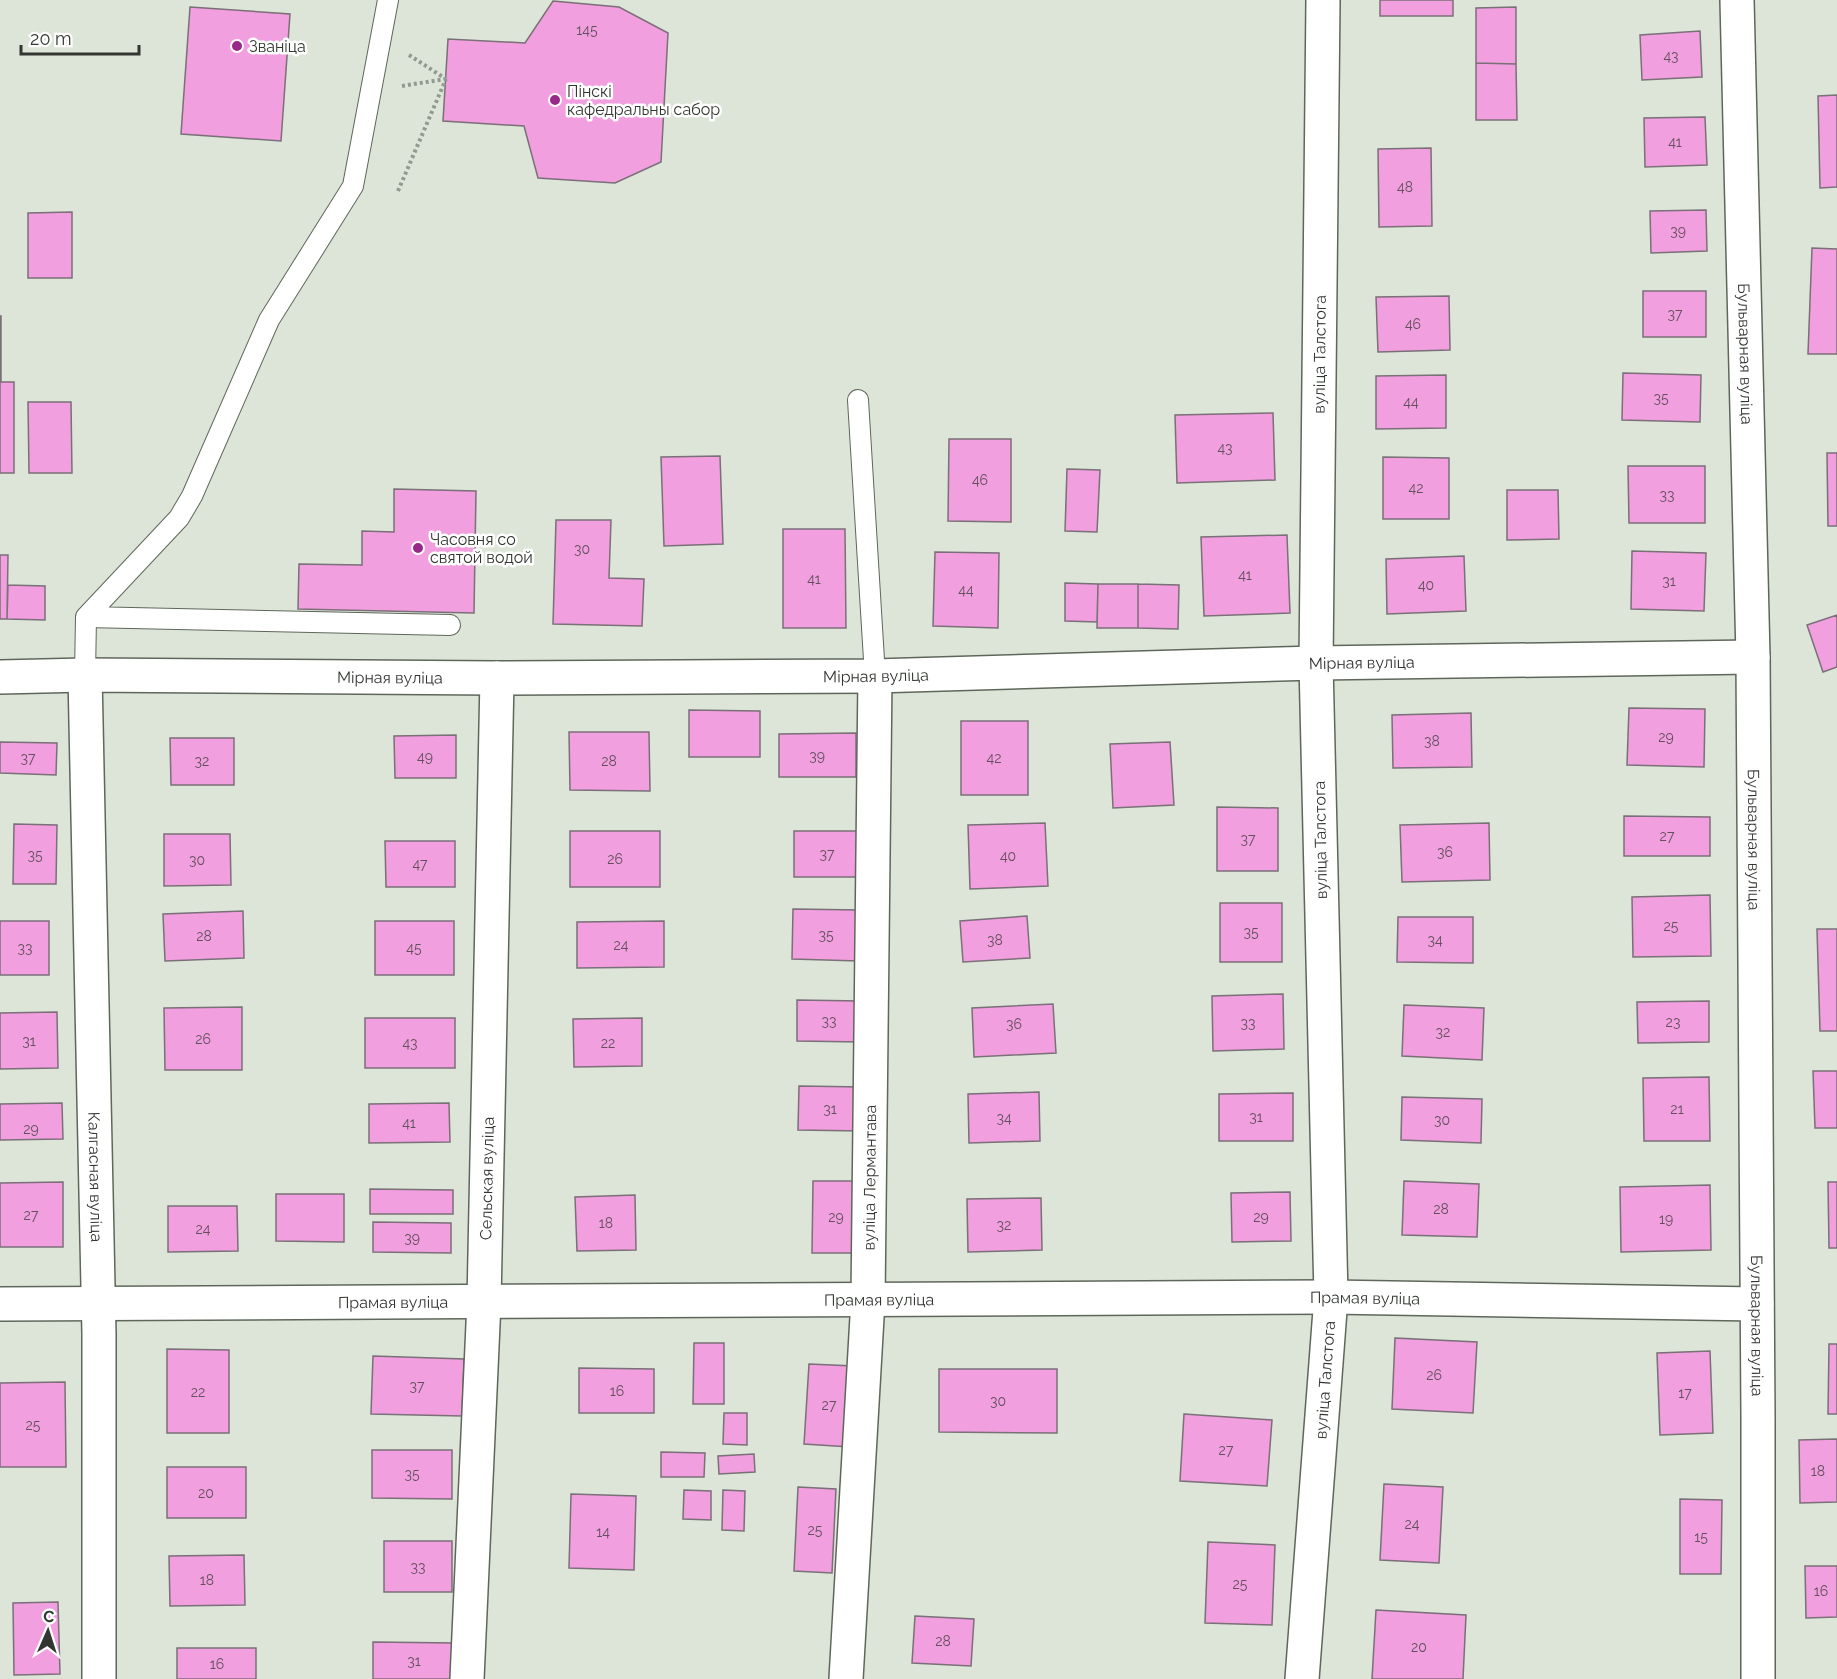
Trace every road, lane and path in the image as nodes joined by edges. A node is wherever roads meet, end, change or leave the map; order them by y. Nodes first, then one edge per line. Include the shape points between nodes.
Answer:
1 (388, 0) edge
2 (1323, 0) edge
3 (1737, 0) edge
4 (381, 37) junction
5 (446, 78) junction
6 (371, 90) junction
7 (398, 191) dead end
8 (858, 400) dead end
9 (86, 617) junction
10 (450, 625) dead end
11 (1753, 657) junction
12 (1316, 663) junction
13 (85, 675) junction
14 (875, 676) junction
15 (0, 677) edge
16 (497, 678) junction
17 (1331, 1297) junction
18 (868, 1300) junction
19 (484, 1302) junction
20 (0, 1304) edge
21 (98, 1304) junction
22 (1757, 1304) junction
23 (99, 1679) edge
24 (467, 1679) edge
25 (846, 1679) edge
26 (1302, 1679) edge
27 (1758, 1679) edge

1 - 4 lane
2 - 12 street, вуліца Талстога
3 - 11 street, Бульварная вуліца
4 - 5 path
4 - 6 lane
5 - 6 path
5 - 7 path
6 - 9 lane via 353,186 269,320 192,496 179,518
8 - 14 lane
9 - 10 lane
9 - 13 lane
11 - 12 street, Мірная вуліца
11 - 22 street, Бульварная вуліца
12 - 14 street, Мірная вуліца
12 - 17 street, вуліца Талстога
13 - 15 street, Мірная вуліца
13 - 16 street, Мірная вуліца
13 - 21 street, Калгасная вуліца
14 - 16 street, Мірная вуліца
14 - 18 street, вуліца Лермантава
16 - 19 street, Сельская вуліца
17 - 18 street, Прамая вуліца
17 - 22 street, Прамая вуліца
17 - 26 street, вуліца Талстога
18 - 19 street, Прамая вуліца
18 - 25 street, вуліца Лермантава
19 - 21 street, Прамая вуліца
19 - 24 street, Сельская вуліца
20 - 21 street, Прамая вуліца
21 - 23 street, Калгасная вуліца
22 - 27 street, Бульварная вуліца

